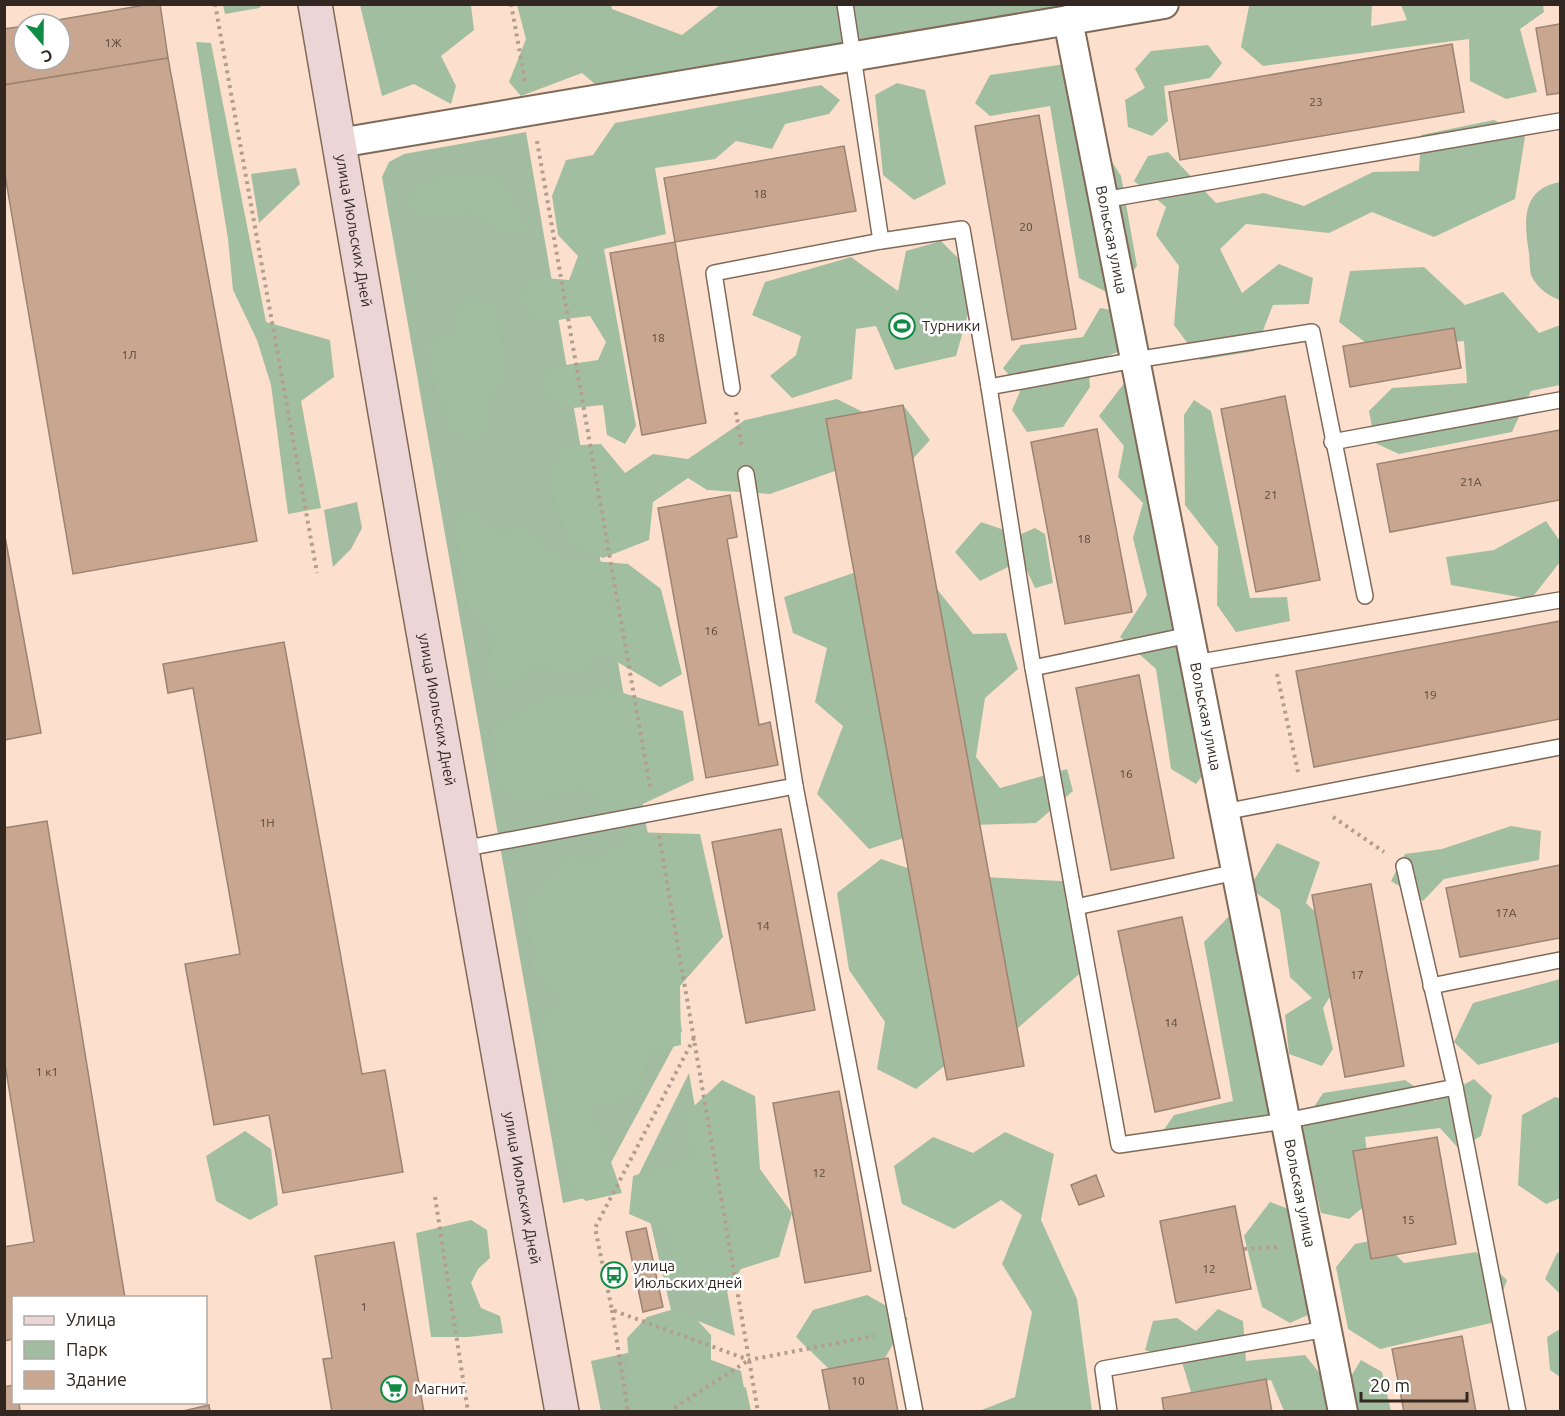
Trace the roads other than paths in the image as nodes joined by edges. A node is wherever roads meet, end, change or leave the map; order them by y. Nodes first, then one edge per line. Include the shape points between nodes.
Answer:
1 (315, 4) edge
2 (845, 4) edge
3 (1164, 4) edge
4 (1079, 14) edge
5 (853, 57) junction
6 (1560, 122) edge
7 (339, 144) junction
8 (1103, 200) junction
9 (881, 241) junction
10 (1135, 360) junction
11 (989, 387) junction
12 (732, 388) road end
13 (1560, 400) edge
14 (1332, 442) junction
15 (746, 474) road end
16 (1365, 596) dead end
17 (1560, 600) edge
18 (1189, 635) junction
19 (1195, 663) junction
20 (1032, 668) junction
21 (1560, 747) edge
22 (795, 786) junction
23 (1224, 812) junction
24 (462, 849) junction
25 (1404, 866) road end
26 (1236, 872) junction
27 (1076, 907) junction
28 (1560, 960) edge
29 (1431, 986) junction
30 (1455, 1087) junction
31 (1285, 1121) junction
32 (1326, 1329) junction
33 (562, 1412) edge
34 (915, 1412) edge
35 (1109, 1412) edge
36 (1343, 1412) edge
37 (1518, 1412) edge

1 - 7 street, улица Июльских Дней
2 - 5 lane
3 - 4 street
4 - 5 street
4 - 8 street, Вольская улица
5 - 7 street
5 - 9 lane
6 - 8 lane
7 - 24 street, улица Июльских Дней
8 - 10 street, Вольская улица
9 - 11 lane via 962,229
9 - 12 lane via 714,273
10 - 11 lane
10 - 14 lane via 1312,332
10 - 18 street, Вольская улица
11 - 20 lane
13 - 14 lane
14 - 16 lane
15 - 22 lane
17 - 19 lane
18 - 19 street, Вольская улица
18 - 20 lane
19 - 23 street, Вольская улица
20 - 27 lane
21 - 23 lane
22 - 24 lane
22 - 34 lane
23 - 26 street, Вольская улица
24 - 33 street, улица Июльских Дней
25 - 29 lane
26 - 27 lane
26 - 31 street, Вольская улица
27 - 31 lane via 1119,1145
28 - 29 lane
29 - 30 lane
30 - 31 lane
30 - 37 lane
31 - 32 street, Вольская улица
32 - 35 lane via 1103,1370
32 - 36 street, Вольская улица

